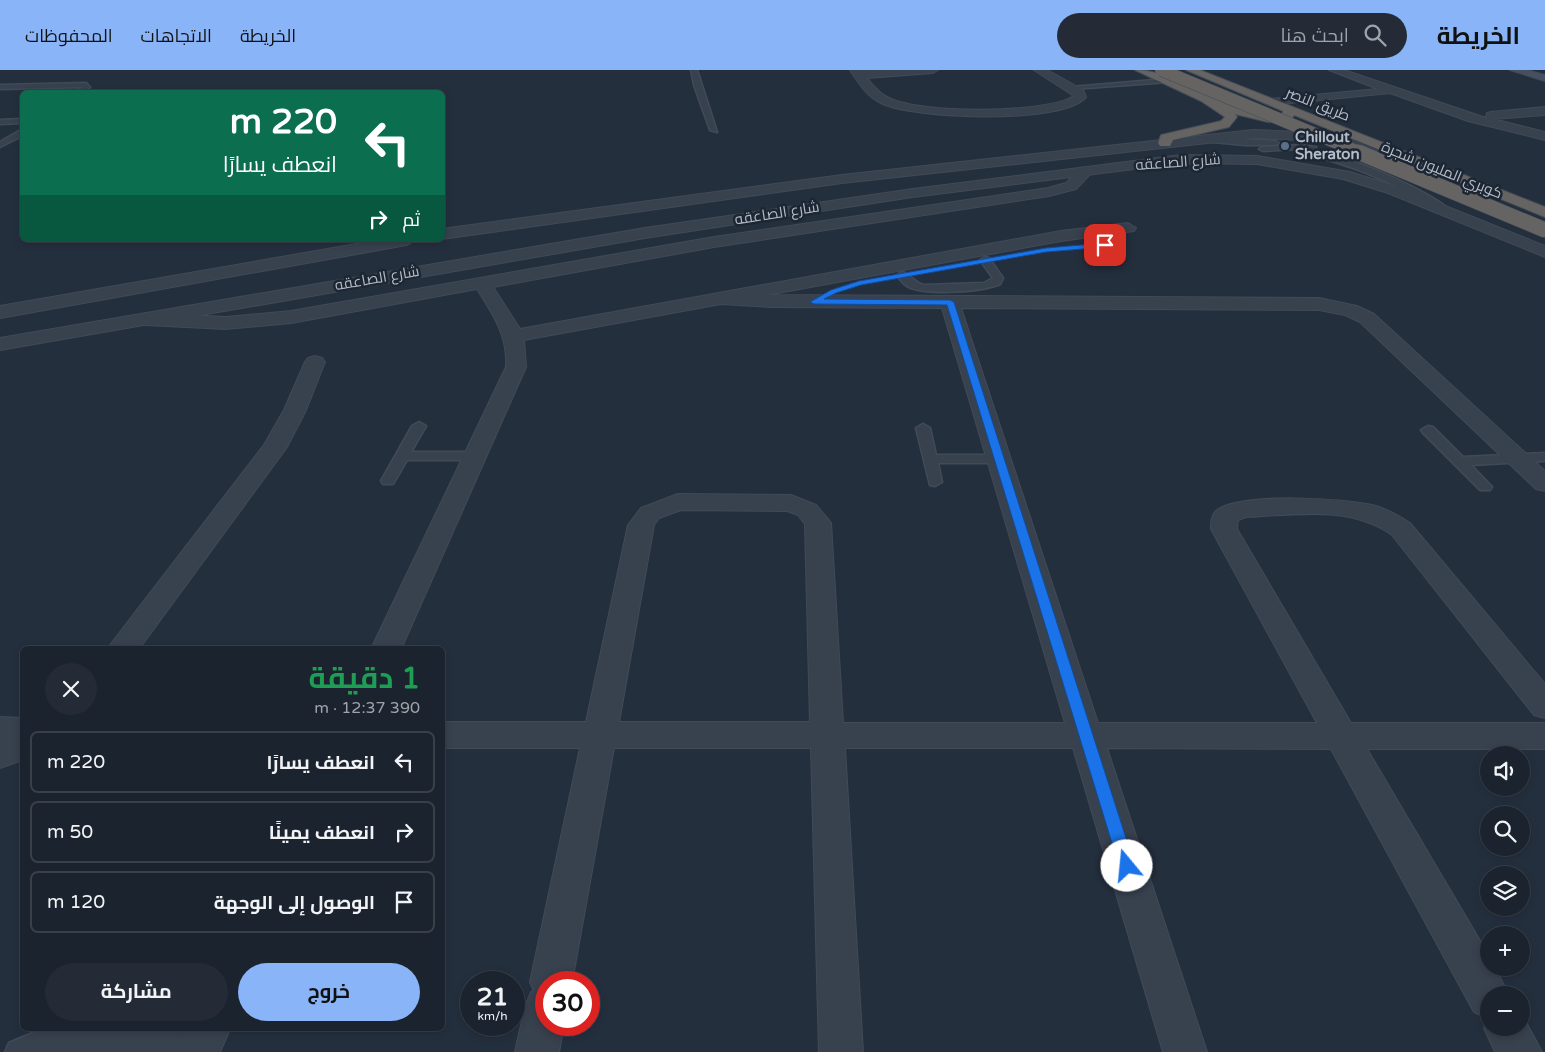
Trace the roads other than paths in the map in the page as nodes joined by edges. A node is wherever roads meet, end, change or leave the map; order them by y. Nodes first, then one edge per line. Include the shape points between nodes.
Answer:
1 (694, 70) edge
2 (933, 70) edge
3 (1039, 70) edge
4 (1140, 70) edge
5 (1191, 70) edge
6 (1334, 70) edge
7 (1515, 70) edge
8 (857, 72) edge
9 (1164, 76) edge
10 (1545, 78) edge
11 (0, 87) edge
12 (1074, 88) junction
13 (84, 90) edge
14 (1394, 92) junction
15 (1269, 102) junction
16 (1217, 104) junction
17 (1290, 110) junction
18 (1545, 111) edge
19 (1472, 118) junction
20 (20, 121) edge
21 (0, 122) edge
22 (714, 130) dead end
23 (20, 134) edge
24 (1545, 136) edge
25 (1310, 138) junction
26 (1206, 139) junction
27 (1292, 142) dead end
28 (1165, 143) junction
29 (1276, 143) dead end
30 (0, 144) edge
31 (1256, 150) junction
32 (1286, 150) dead end
33 (1242, 151) junction
34 (1303, 151) dead end
35 (1321, 153) junction
36 (1403, 155) junction
37 (1086, 171) junction
38 (1449, 212) junction
39 (1545, 212) edge
40 (1545, 230) edge
41 (445, 234) edge
42 (396, 242) edge
43 (1545, 252) edge
44 (985, 260) junction
45 (902, 275) junction
46 (481, 282) junction
47 (720, 298) junction
48 (814, 302) junction
49 (950, 302) junction
50 (0, 312) edge
51 (146, 318) junction
52 (514, 336) junction
53 (0, 344) edge
54 (315, 362) dead end
55 (419, 426) dead end
56 (923, 428) dead end
57 (1428, 430) dead end
58 (402, 456) junction
59 (476, 456) junction
60 (1545, 457) edge
61 (930, 459) junction
62 (1000, 459) junction
63 (1518, 459) junction
64 (1459, 461) junction
65 (388, 481) dead end
66 (935, 482) dead end
67 (1545, 484) edge
68 (1485, 487) dead end
69 (124, 646) edge
70 (387, 646) edge
71 (1545, 706) edge
72 (0, 730) edge
73 (20, 731) edge
74 (445, 735) edge
75 (599, 735) junction
76 (1341, 735) junction
77 (828, 736) junction
78 (1086, 736) junction
79 (1545, 736) edge
80 (20, 746) edge
81 (0, 755) edge
82 (553, 971) edge
83 (1483, 986) edge
84 (540, 1036) edge
85 (1511, 1036) edge
86 (202, 1041) edge
87 (18, 1052) edge
88 (537, 1052) edge
89 (841, 1052) edge
90 (1185, 1052) edge
91 (1520, 1052) edge

1 - 22 lane
2 - 8 street
3 - 12 street
4 - 9 highway
5 - 15 highway, طريق النصر
6 - 14 street
7 - 10 main road
8 - 12 street via 878,98 920,110 1008,113 1057,108 1076,102 1080,97
9 - 12 lane
9 - 16 highway
9 - 40 highway, كوبري المليون شجرة, bridge
11 - 13 lane via 86,85
14 - 15 street
14 - 19 street
15 - 17 highway, طريق النصر
16 - 17 highway via 1265,118 1287,117
16 - 28 highway via 1230,113 1230,120 1166,138
17 - 36 highway, طريق النصر
18 - 19 street
19 - 24 street
20 - 21 lane
23 - 30 lane
25 - 26 street, شارع الصاعقه via 1263,134
25 - 27 lane
25 - 33 lane via 1305,144
25 - 36 street, شارع الصاعقه via 1348,141
26 - 28 street, شارع الصاعقه
26 - 33 lane
28 - 41 street, شارع الصاعقه via 754,190
29 - 33 lane
31 - 32 lane
31 - 33 lane
31 - 35 lane via 1301,147
33 - 37 street, شارع الصاعقه
33 - 38 street, شارع الصاعقه via 1378,184
34 - 35 lane
35 - 38 lane via 1398,183
36 - 39 highway, طريق النصر
37 - 46 street via 1071,186 1049,192 714,242
37 - 51 street, شارع الصاعقه via 904,194 655,232
38 - 43 street, شارع الصاعقه
42 - 50 street, شارع الصاعقه
44 - 45 street
44 - 45 lane via 998,278 986,286 922,288 912,285
44 - 47 street via 1127,237 1061,236
45 - 48 street via 845,287
46 - 51 street via 256,322 212,323
46 - 52 street
47 - 48 street
47 - 52 street
48 - 49 street
49 - 62 street
49 - 63 street via 1309,304 1340,307 1367,318
51 - 53 street, شارع الصاعقه
52 - 59 street via 518,356 516,367
54 - 69 street via 275,447
55 - 58 lane
56 - 61 lane
57 - 64 lane
58 - 59 lane
58 - 65 lane
59 - 70 street
60 - 63 lane
61 - 62 lane
61 - 66 lane
62 - 78 street
63 - 64 lane
63 - 67 street
64 - 68 lane
71 - 76 street via 1401,529 1385,517 1352,508 1246,509 1229,513 1225,517 1224,529
72 - 73 street
74 - 75 street
75 - 77 street
75 - 77 street via 641,525 658,508 678,502 697,502 791,504 807,510 818,523
75 - 82 street
76 - 78 street
76 - 79 street
76 - 83 street
77 - 78 street
77 - 89 street
78 - 90 street
80 - 81 street
84 - 88 street
85 - 91 street
86 - 87 lane via 42,1042

